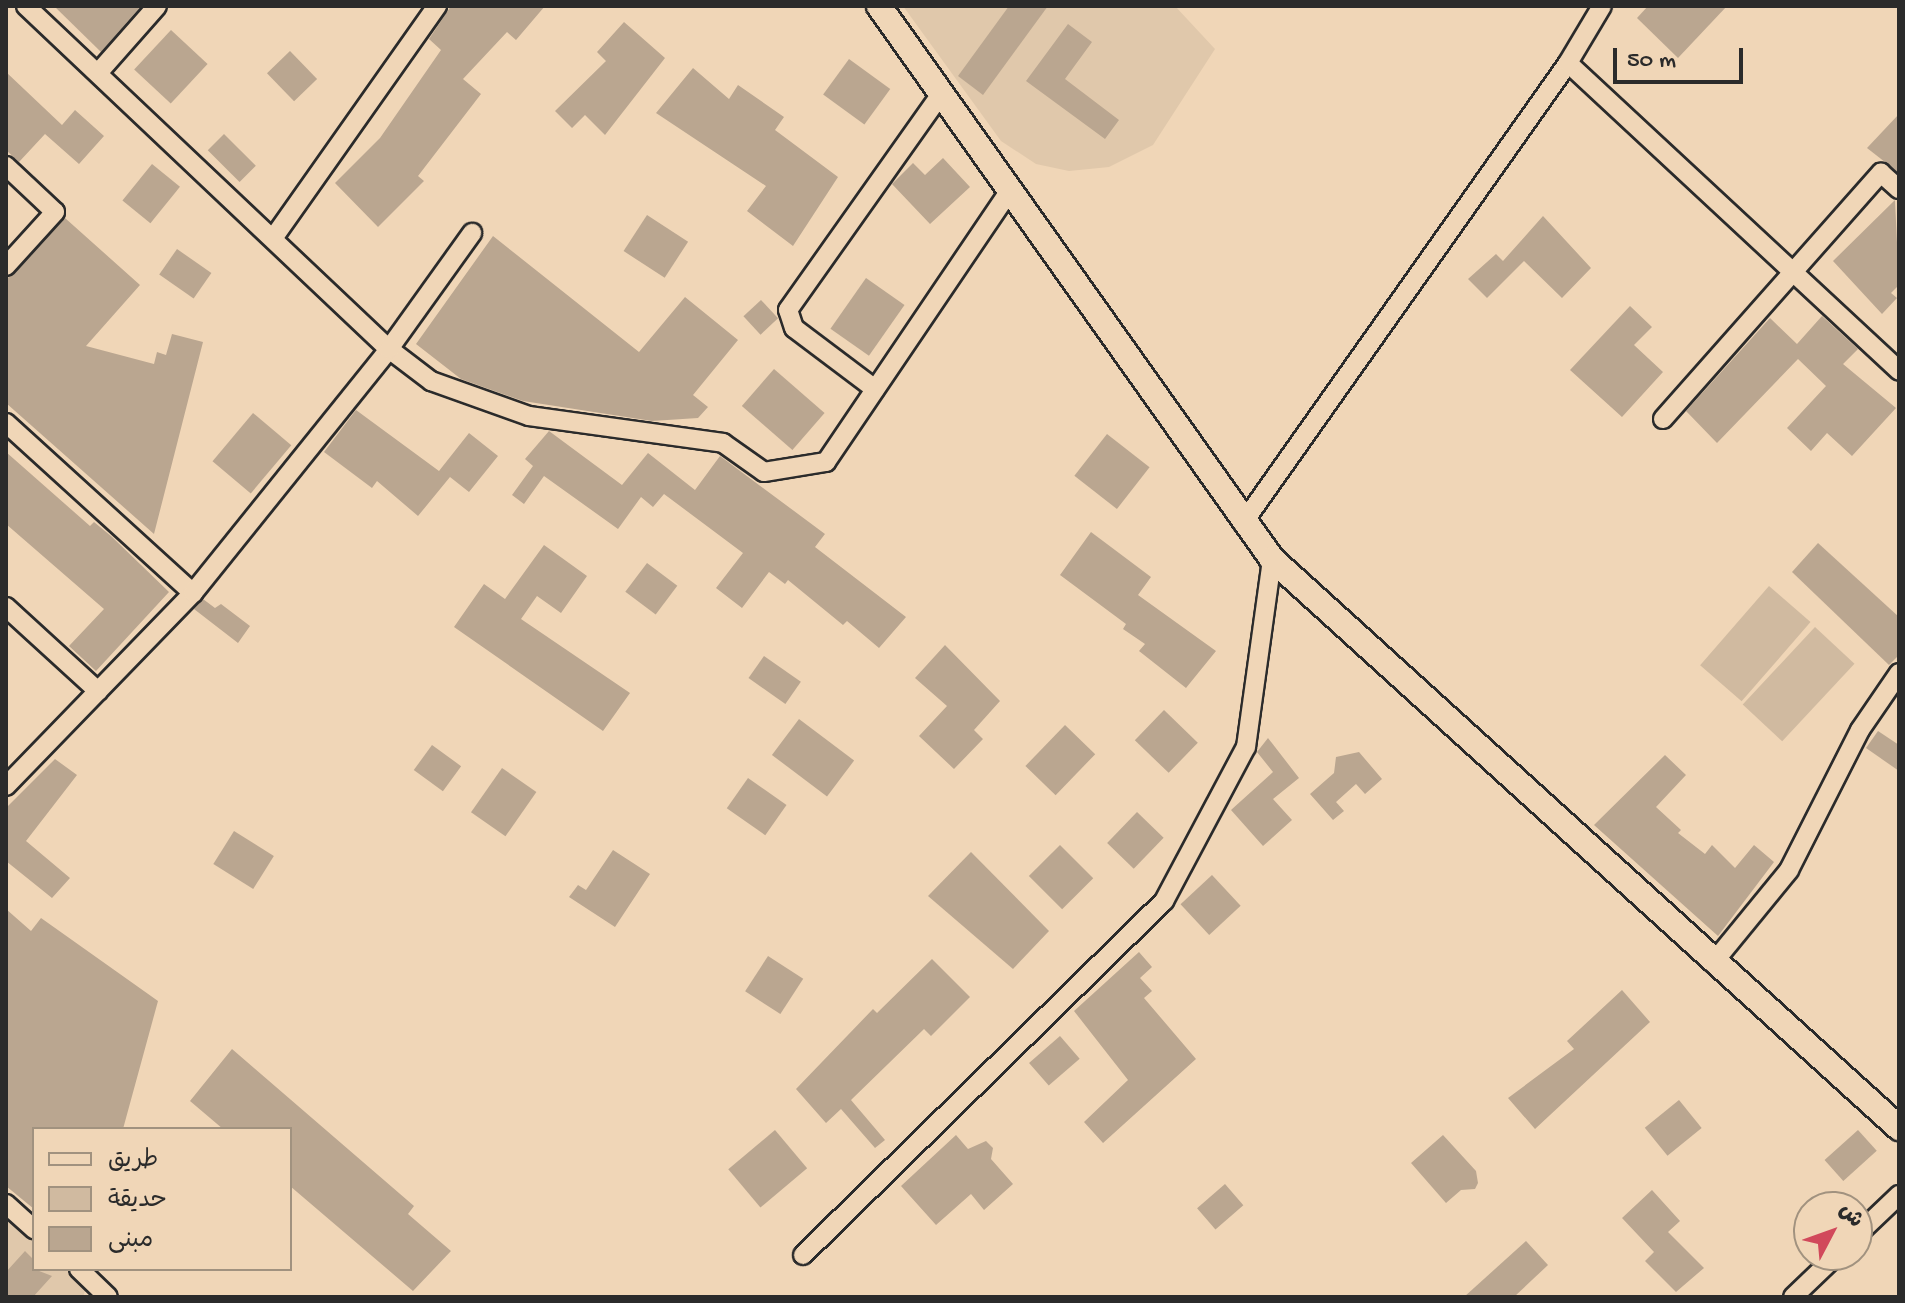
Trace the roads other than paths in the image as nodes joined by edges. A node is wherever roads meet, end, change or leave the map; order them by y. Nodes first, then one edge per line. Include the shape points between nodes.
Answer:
1 (26, 6) edge
2 (157, 6) edge
3 (437, 6) edge
4 (879, 6) edge
5 (1602, 6) edge
6 (1568, 63) junction
7 (98, 73) junction
8 (941, 94) junction
9 (6, 166) edge
10 (1899, 189) edge
11 (1010, 190) junction
12 (472, 233) dead end
13 (274, 237) junction
14 (6, 266) edge
15 (1793, 275) junction
16 (389, 349) junction
17 (1899, 371) edge
18 (875, 389) junction
19 (1663, 419) dead end
20 (6, 423) edge
21 (1243, 523) junction
22 (1272, 559) junction
23 (193, 593) junction
24 (6, 607) edge
25 (1899, 673) edge
26 (98, 691) junction
27 (6, 786) edge
28 (1713, 963) junction
29 (1899, 1128) edge
30 (1899, 1195) edge
31 (6, 1204) edge
32 (1873, 1220) edge
33 (32, 1227) edge
34 (803, 1255) dead end
35 (1820, 1271) edge
36 (84, 1274) edge
37 (83, 1297) edge
38 (108, 1297) edge
39 (1793, 1297) edge

1 - 7 street
2 - 7 street
3 - 13 street
4 - 8 street
5 - 6 street
6 - 15 street
6 - 21 street
7 - 13 street
8 - 11 street
8 - 18 street via 788,310 794,328
9 - 14 street via 55,212
10 - 15 street via 1881,173
11 - 18 street
11 - 21 street
12 - 16 street
13 - 16 street
15 - 17 street
15 - 19 street
16 - 18 street via 431,381 478,402 529,416 723,443 764,472 826,462
16 - 23 street
20 - 23 street
21 - 22 street
22 - 28 street
22 - 34 street via 1246,747 1164,901
23 - 26 street
24 - 26 street
25 - 28 street via 1860,730 1789,870
26 - 27 street
28 - 29 street
30 - 32 street
31 - 33 street
35 - 39 street
36 - 37 street
36 - 38 street

